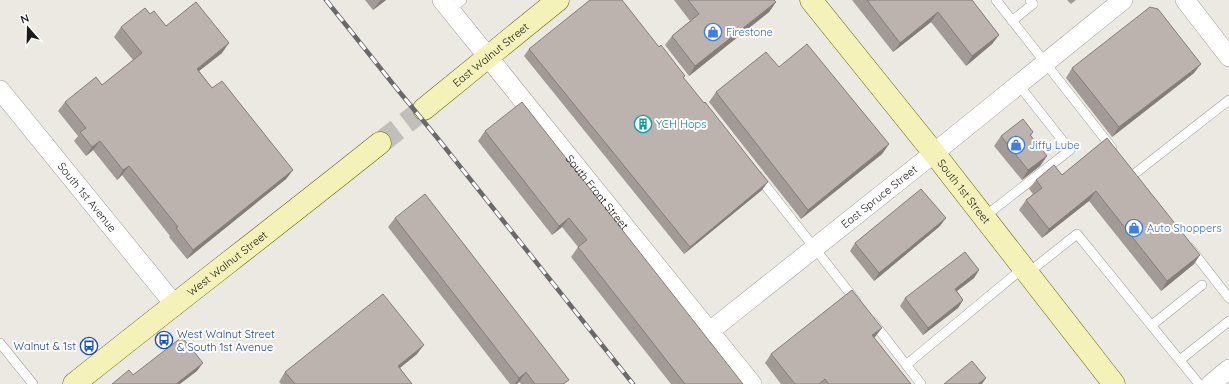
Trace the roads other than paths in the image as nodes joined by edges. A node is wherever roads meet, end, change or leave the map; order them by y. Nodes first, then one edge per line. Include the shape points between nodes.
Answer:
1 (558, 0) edge
2 (996, 0) edge
3 (1030, 0) edge
4 (1122, 0) edge
5 (1185, 0) edge
6 (817, 2) edge
7 (451, 3) edge
8 (1012, 20) junction
9 (487, 57) junction
10 (1229, 57) edge
11 (1046, 62) junction
12 (1018, 84) junction
13 (0, 90) edge
14 (1229, 100) edge
15 (424, 109) tunnel mouth
16 (380, 143) tunnel mouth
17 (934, 153) junction
18 (1119, 156) edge
19 (752, 167) edge
20 (1133, 175) edge
21 (984, 217) junction
22 (1186, 243) edge
23 (815, 248) junction
24 (1026, 271) junction
25 (1202, 285) dead end
26 (1229, 298) edge
27 (174, 304) junction
28 (1229, 321) edge
29 (1152, 325) junction
30 (710, 331) junction
31 (0, 343) edge
32 (1180, 360) junction
33 (906, 365) junction
34 (1229, 369) edge
35 (33, 384) edge
36 (74, 384) edge
37 (752, 384) edge
38 (922, 384) edge
39 (1114, 384) edge
40 (1199, 384) edge
41 (1211, 384) edge

1 - 9 street, East Walnut Street
2 - 8 lane
3 - 8 lane via 1033,4
4 - 11 street, East Spruce Street
5 - 10 street
6 - 17 street, South 1st Street
7 - 9 street, South Front Street
8 - 11 lane
9 - 15 street, East Walnut Street
9 - 30 street, South Front Street
11 - 12 street, East Spruce Street
11 - 18 lane
12 - 17 street, East Spruce Street
12 - 21 lane via 1070,150
13 - 27 street, South 1st Avenue
14 - 20 lane
16 - 27 street, West Walnut Street
17 - 21 street, South 1st Street
17 - 23 street, East Spruce Street
19 - 23 lane
21 - 24 street, South 1st Street
22 - 26 lane
23 - 30 street, East Spruce Street
23 - 33 lane
24 - 29 lane via 1077,234
24 - 33 lane
24 - 39 street, South 1st Street
25 - 29 lane
27 - 36 street, West Walnut Street
28 - 32 lane
29 - 32 lane
30 - 37 street, South Front Street
31 - 35 lane
32 - 40 lane
33 - 38 lane
34 - 41 street

